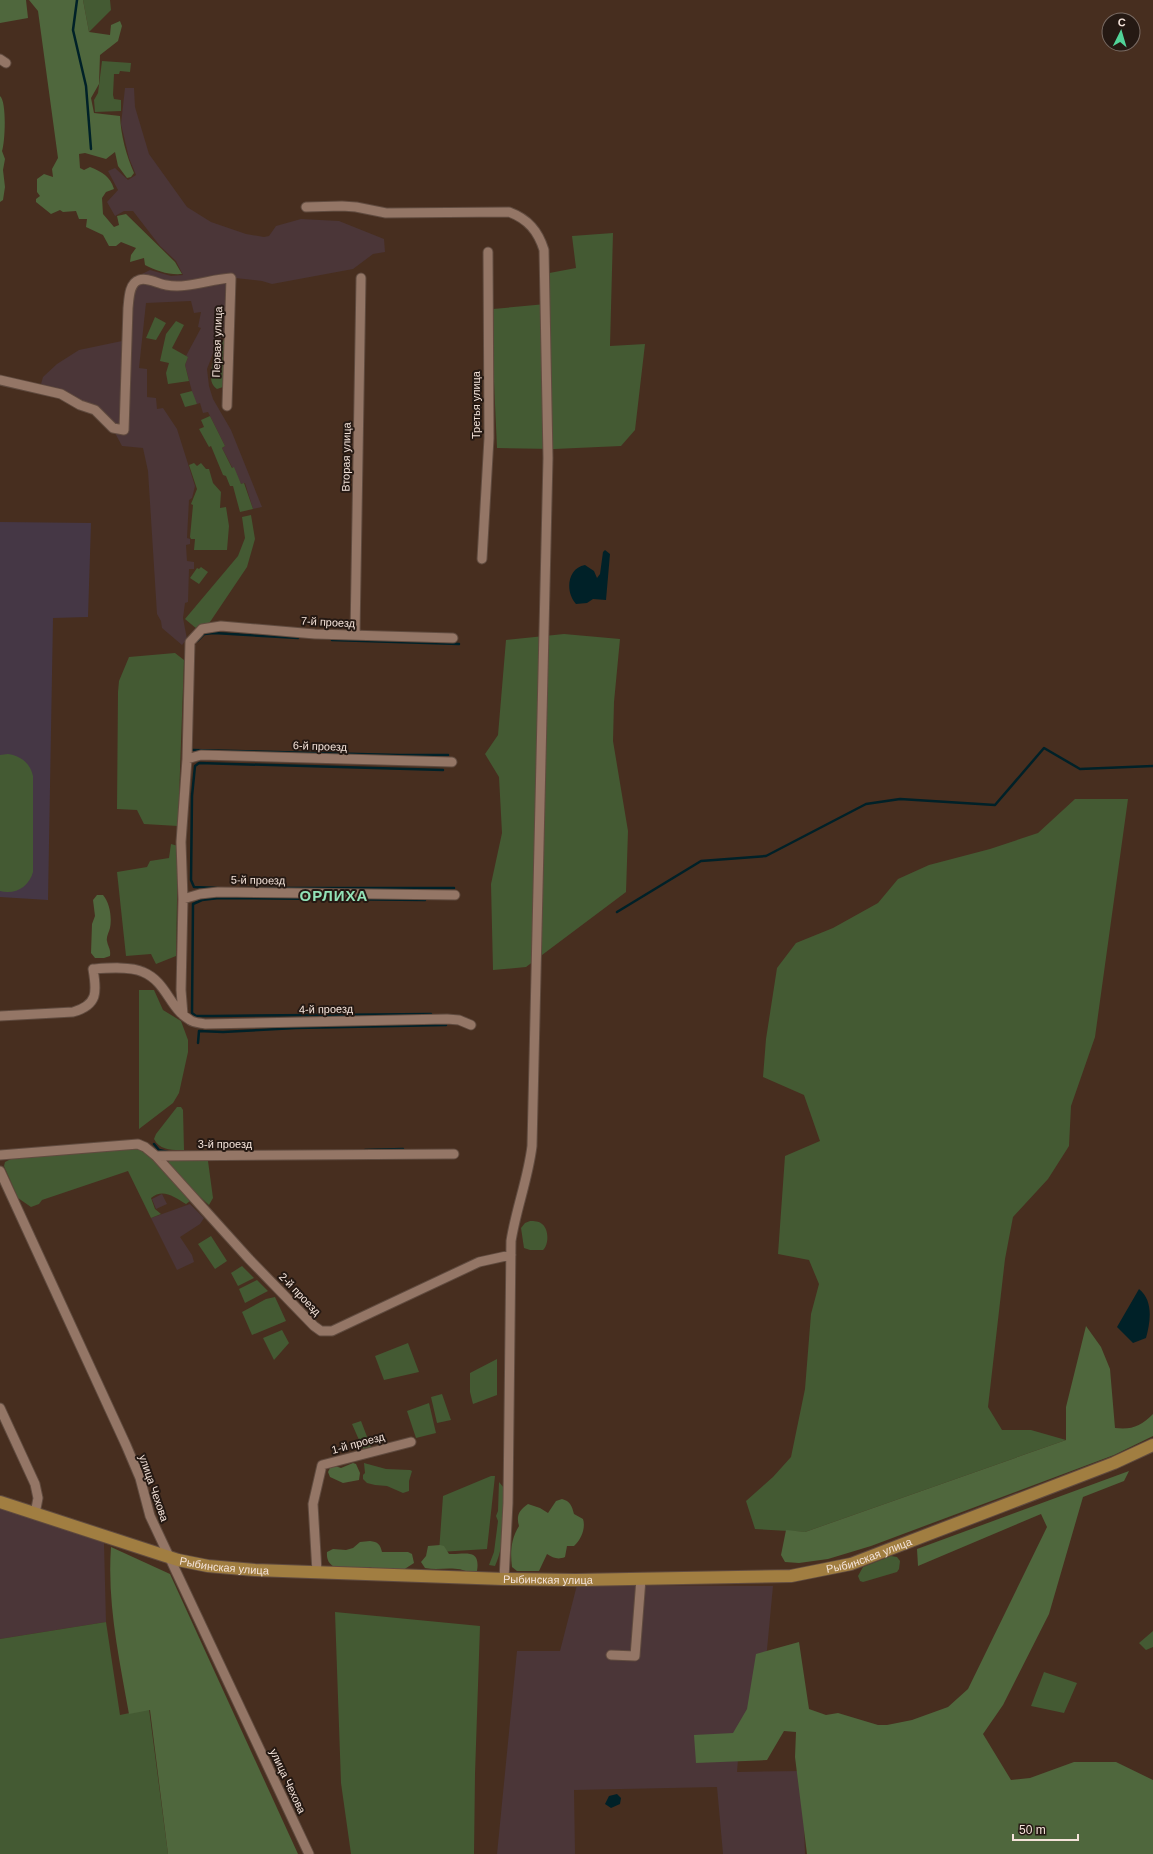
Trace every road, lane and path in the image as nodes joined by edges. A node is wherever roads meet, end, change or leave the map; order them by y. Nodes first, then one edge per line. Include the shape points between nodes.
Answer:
1 (306, 207) dead end
2 (488, 252) dead end
3 (361, 278) dead end
4 (0, 380) edge
5 (227, 406) dead end
6 (482, 559) dead end
7 (355, 635) junction
8 (453, 638) dead end
9 (187, 759) junction
10 (452, 762) dead end
11 (455, 895) dead end
12 (183, 899) junction
13 (183, 1015) junction
14 (0, 1016) edge
15 (470, 1025) dead end
16 (454, 1154) dead end
17 (0, 1155) edge
18 (156, 1156) junction
19 (0, 1171) edge
20 (511, 1255) junction
21 (0, 1408) edge
22 (411, 1442) dead end
23 (1153, 1446) edge
24 (0, 1502) edge
25 (35, 1514) junction
26 (169, 1558) junction
27 (317, 1572) junction
28 (504, 1579) junction
29 (641, 1579) junction
30 (611, 1655) dead end
31 (309, 1854) edge

1 - 20 street via 356,207 386,213 509,212 527,221 536,230 544,250 548,458 532,1146 530,1166 514,1224
2 - 6 street, Третья улица via 488,438
3 - 7 street, Вторая улица
4 - 5 street, Первая улица via 61,394 95,410 113,428 124,430 128,308 134,284 139,280 146,280 167,286 187,285 231,278
7 - 8 street, 7-й проезд
7 - 9 street, 7-й проезд via 221,626 202,629 190,642
9 - 10 street, 6-й проезд via 201,755
9 - 12 street via 182,842
11 - 12 street, 5-й проезд via 218,892
12 - 13 street
13 - 14 street via 160,982 142,971 107,968 93,969 94,997 92,1004 84,1009
13 - 15 street, 4-й проезд via 192,1021 205,1024 447,1019 459,1020
16 - 18 street, 3-й проезд
17 - 18 street via 138,1144
18 - 20 street, 2-й проезд via 249,1258 321,1331 332,1331 479,1262
19 - 26 street, улица Чехова via 126,1445 140,1478 150,1516
20 - 28 street via 508,1503
21 - 25 street via 35,1484 38,1498
22 - 27 street, 1-й проезд via 322,1465 313,1504
23 - 29 main road, Рыбинская улица via 866,1558 818,1572 791,1576
24 - 25 main road, Рыбинская улица
25 - 26 main road, Рыбинская улица
26 - 27 main road, Рыбинская улица via 208,1566
26 - 31 street, улица Чехова
27 - 28 main road, Рыбинская улица
28 - 29 main road, Рыбинская улица
29 - 30 street via 635,1656

